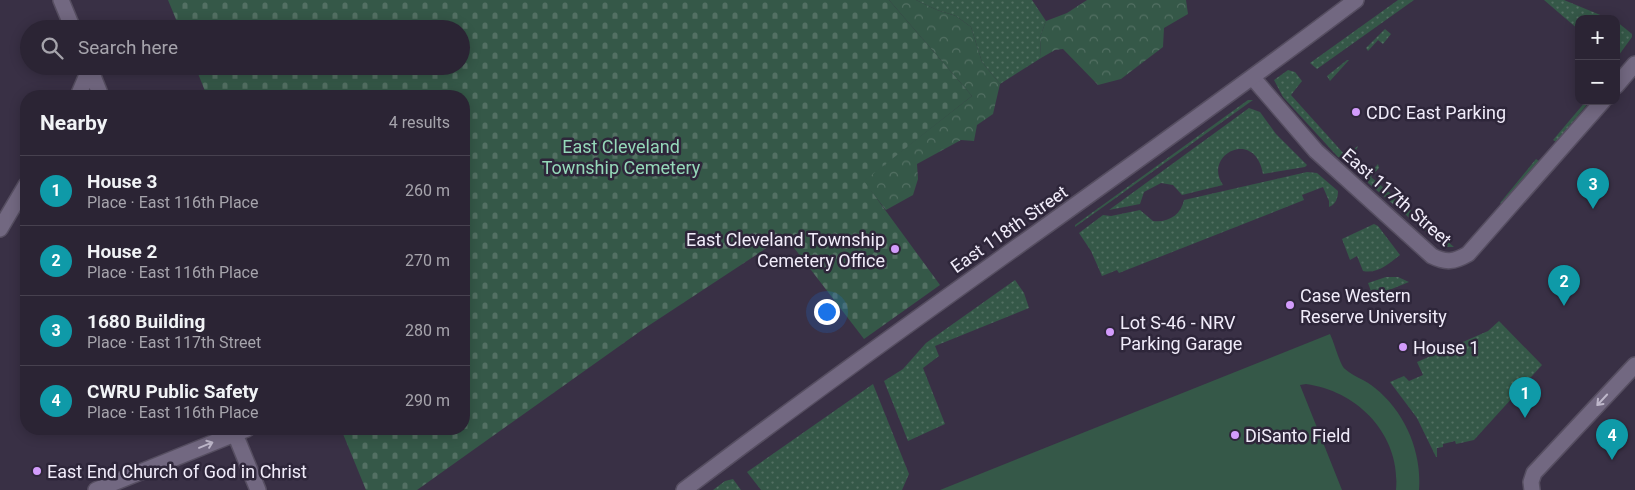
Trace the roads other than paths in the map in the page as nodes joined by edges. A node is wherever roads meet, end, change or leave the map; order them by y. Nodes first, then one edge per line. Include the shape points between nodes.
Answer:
1 (61, 0) edge
2 (1356, 0) edge
3 (69, 20) edge
4 (1635, 64) edge
5 (86, 75) edge
6 (92, 75) edge
7 (1253, 78) junction
8 (1620, 81) edge
9 (80, 90) edge
10 (99, 90) edge
11 (1599, 105) edge
12 (20, 195) edge
13 (0, 229) edge
14 (1635, 365) edge
15 (226, 435) edge
16 (240, 435) edge
17 (96, 490) edge
18 (258, 490) edge
19 (684, 490) edge
20 (1532, 490) edge

1 - 3 street
2 - 7 street, East 118th Street
4 - 8 street
5 - 9 street
6 - 10 street
7 - 11 street, East 117th Street via 1316,151 1432,256 1444,262 1456,261 1468,254
7 - 19 street, East 118th Street via 1005,253
12 - 13 street
14 -> 20 street via 1534,473
17 -> 15 street
16 - 18 street

